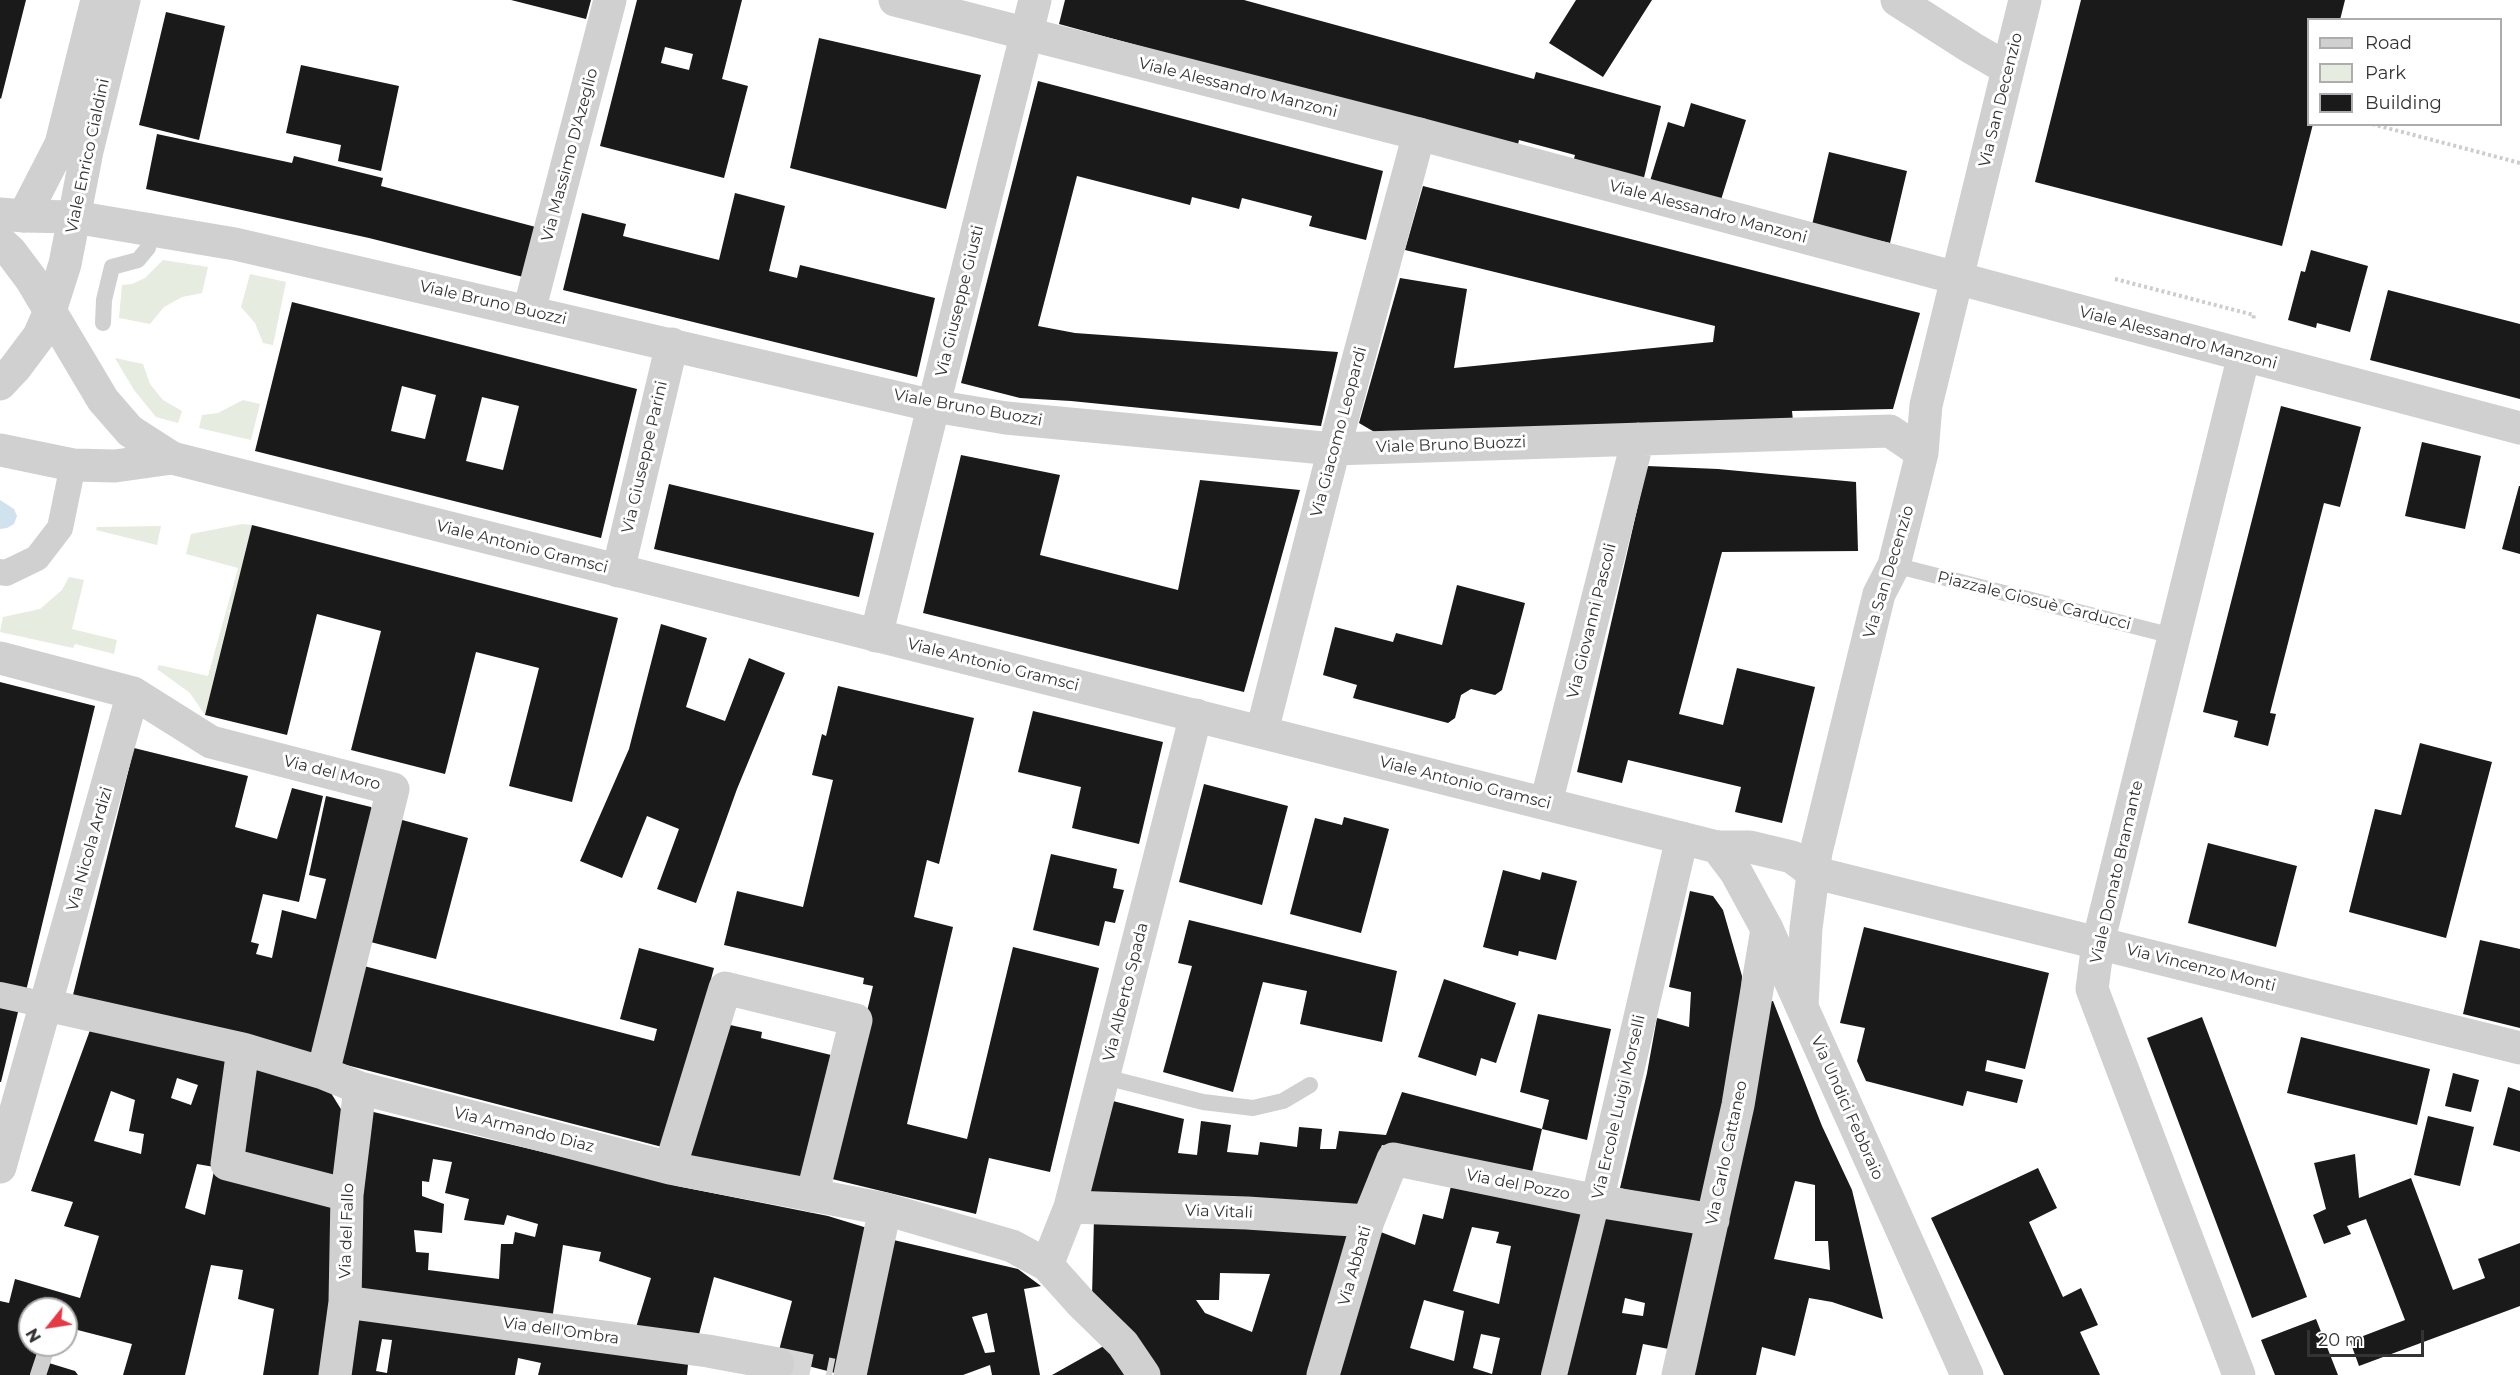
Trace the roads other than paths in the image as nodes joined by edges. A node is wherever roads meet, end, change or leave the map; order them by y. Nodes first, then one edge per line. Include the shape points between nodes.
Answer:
1 (97, 0) edge
2 (124, 0) edge
3 (610, 0) edge
4 (895, 0) edge
5 (1035, 0) edge
6 (1897, 0) edge
7 (2025, 0) edge
8 (1027, 34) junction
9 (2008, 69) junction
10 (1419, 134) junction
11 (12, 215) edge
12 (74, 217) junction
13 (150, 229) junction
14 (0, 242) edge
15 (1957, 279) junction
16 (50, 311) junction
17 (529, 311) junction
18 (103, 323) dead end
19 (672, 344) junction
20 (2244, 355) junction
21 (0, 384) edge
22 (934, 406) junction
23 (2520, 428) edge
24 (1638, 439) junction
25 (1334, 449) junction
26 (0, 450) edge
27 (1922, 453) junction
28 (172, 458) junction
29 (74, 465) junction
30 (1894, 565) junction
31 (618, 571) junction
32 (0, 572) edge
33 (876, 636) junction
34 (2174, 636) junction
35 (0, 658) edge
36 (133, 693) junction
37 (1197, 715) junction
38 (1262, 731) junction
39 (1546, 803) junction
40 (1682, 838) junction
41 (1717, 847) junction
42 (1812, 872) junction
43 (1767, 929) junction
44 (2098, 943) junction
45 (0, 995) edge
46 (46, 1005) junction
47 (1802, 1006) junction
48 (2520, 1048) edge
49 (243, 1049) junction
50 (323, 1073) junction
51 (1105, 1077) junction
52 (1310, 1085) dead end
53 (360, 1088) junction
54 (1393, 1159) joint
55 (0, 1167) edge
56 (670, 1168) junction
57 (347, 1195) junction
58 (812, 1196) junction
59 (1596, 1200) junction
60 (1070, 1207) junction
61 (885, 1209) junction
62 (1713, 1220) junction
63 (1368, 1221) junction
64 (1047, 1265) junction
65 (345, 1302) junction
66 (44, 1357) edge
67 (778, 1364) tunnel mouth
68 (38, 1375) edge
69 (335, 1375) edge
70 (850, 1375) edge
71 (1144, 1375) edge
72 (1323, 1375) edge
73 (1554, 1375) edge
74 (1678, 1375) edge
75 (1967, 1375) edge
76 (2239, 1375) edge

1 - 11 street, Viale Enrico Cialdini via 61,144
2 - 12 street, Viale Enrico Cialdini
3 - 17 street, Via Massimo D'Azeglio
4 - 8 street, Viale Alessandro Manzoni
5 - 8 street, Via Giuseppe Giusti
6 - 9 street
7 - 9 street, Via San Decenzio
8 - 10 street, Viale Alessandro Manzoni
8 - 22 street, Via Giuseppe Giusti
9 - 15 street, Via San Decenzio
10 - 15 street, Viale Alessandro Manzoni
10 - 25 street, Via Giacomo Leopardi
11 - 12 street, Viale Bruno Buozzi
12 - 13 street, Viale Bruno Buozzi
12 - 16 street, Viale Enrico Cialdini
13 - 17 street, Viale Bruno Buozzi via 235,244
13 - 18 lane via 148,248 138,260 112,267
14 - 16 street, Viale Antonio Gramsci via 31,279
15 - 20 street, Viale Alessandro Manzoni
15 - 27 street, Via San Decenzio via 1926,405
16 - 21 street, Viale Enrico Cialdini via 39,336
16 - 28 street, Viale Antonio Gramsci via 110,408 130,431
17 - 19 street, Viale Bruno Buozzi
19 - 22 street, Viale Bruno Buozzi
19 - 31 street, Via Giuseppe Parini
20 - 23 street, Viale Alessandro Manzoni
20 - 34 street, Viale Donato Bramante
22 - 25 street, Viale Bruno Buozzi via 1006,418
22 - 33 street, Via Giuseppe Giusti
24 - 25 street, Viale Bruno Buozzi
24 - 27 street, Viale Bruno Buozzi via 1890,431
24 - 39 street, Via Giovanni Pascoli
25 - 38 street, Via Giacomo Leopardi
26 - 29 street, Viale Antonio Gramsci
27 - 30 street, Via San Decenzio
28 - 29 street, Viale Antonio Gramsci via 115,466
28 - 31 street, Viale Antonio Gramsci
29 - 32 street via 60,528 37,558 6,573
30 - 34 lane, Piazzale Giosuè Carducci
30 - 42 street, Via San Decenzio via 1880,594
31 - 33 street, Viale Antonio Gramsci
33 - 37 street, Viale Antonio Gramsci
34 - 44 street, Viale Donato Bramante
35 - 36 street, Via del Moro
36 - 46 street, Via Nicola Ardizi
36 - 50 street, Via del Moro via 211,742 393,789
37 - 38 street, Viale Antonio Gramsci
37 - 51 street, Via Alberto Spada
38 - 39 street, Viale Antonio Gramsci
39 - 40 street, Viale Antonio Gramsci
40 - 41 street, Viale Antonio Gramsci
40 - 59 street, Via Ercole Luigi Morselli
41 - 42 street, Viale Antonio Gramsci via 1750,847 1792,857
41 - 43 street, Via Undici Febbraio via 1736,872
42 - 44 street, Via Vincenzo Monti
42 - 47 street, Via San Decenzio
43 - 47 street, Via Undici Febbraio
43 - 62 street, Via Carlo Cattaneo via 1738,1105
44 - 48 street, Via Vincenzo Monti
44 - 76 street, Viale Donato Bramante via 2092,988
45 - 46 street, Via Armando Diaz
46 - 49 street, Via Armando Diaz
46 - 55 street, Via Nicola Ardizi
47 - 75 street, Via Undici Febbraio
49 - 50 street, Via Armando Diaz
49 - 57 street via 227,1164
50 - 53 street, Via Armando Diaz
51 - 52 lane via 1203,1102 1253,1108 1283,1101
51 - 60 street, Via Alberto Spada
53 - 56 street, Via Armando Diaz
53 - 57 street, Via del Fallo
54 - 59 street, Via del Pozzo
54 - 63 street, Via Abbati
56 - 58 street, Via Armando Diaz
56 - 58 street via 725,988 856,1020
57 - 65 street, Via del Fallo
58 - 61 street, Via Armando Diaz
59 - 62 street, Via del Pozzo
59 - 73 street, Via Ercole Luigi Morselli
60 - 63 street, Via Vitali
60 - 64 street, Via Alberto Spada
61 - 64 street, Via Armando Diaz via 1012,1246
61 - 70 street
62 - 74 street, Via Carlo Cattaneo
63 - 72 street, Via Abbati
64 - 71 street, Via Armando Diaz via 1123,1344
65 - 67 street, Via dell'Ombra
65 - 69 street, Via del Fallo
66 - 68 lane

